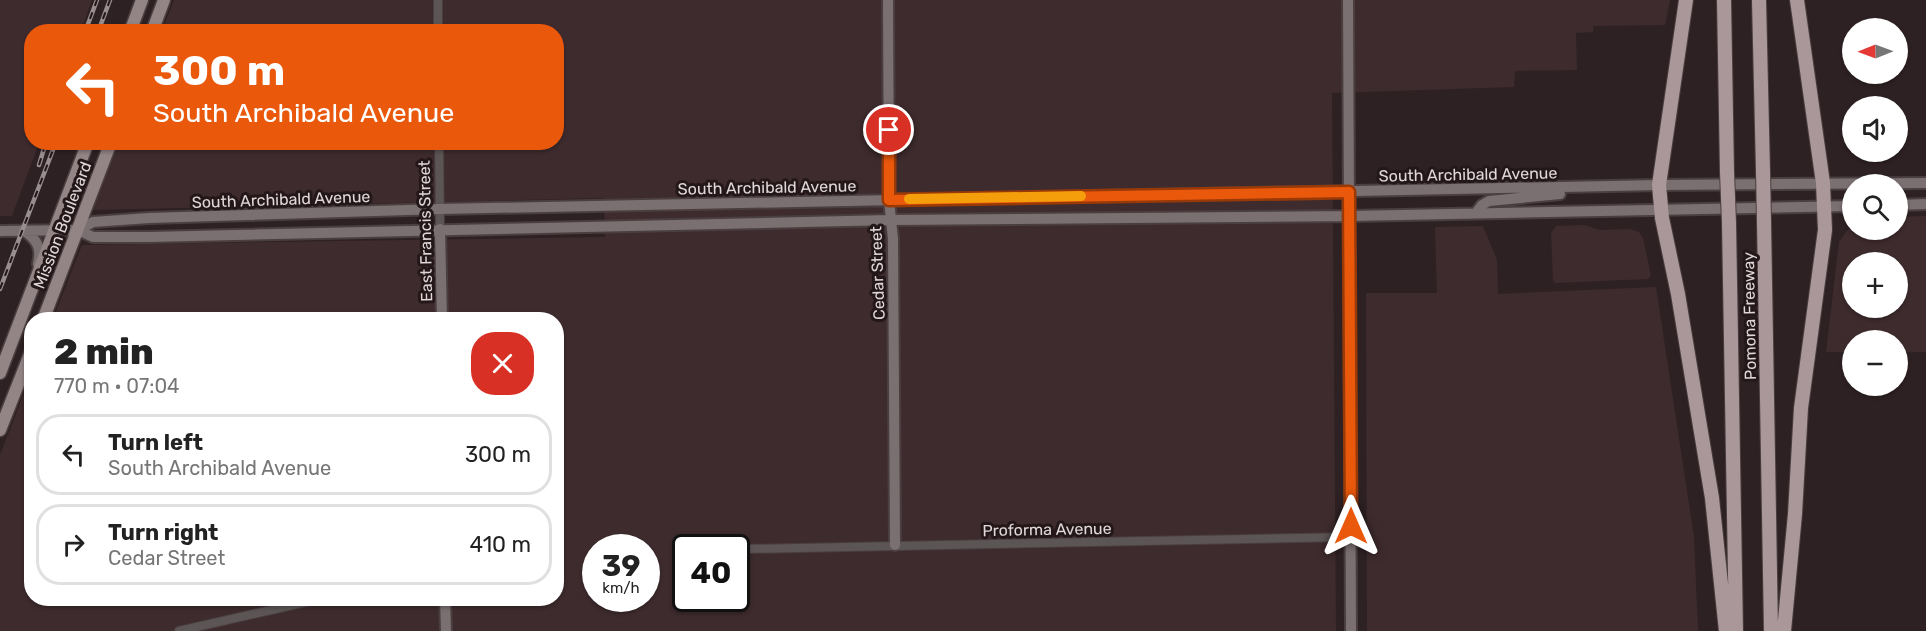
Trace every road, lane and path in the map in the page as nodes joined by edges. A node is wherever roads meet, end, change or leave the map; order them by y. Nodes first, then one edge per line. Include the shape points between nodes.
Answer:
1 (142, 0) edge
2 (164, 0) edge
3 (438, 0) edge
4 (888, 0) edge
5 (1348, 0) edge
6 (1686, 0) edge
7 (1724, 0) edge
8 (1759, 0) edge
9 (1797, 0) edge
10 (133, 24) edge
11 (155, 24) edge
12 (438, 24) edge
13 (85, 150) edge
14 (108, 150) edge
15 (439, 150) edge
16 (1823, 183) junction
17 (1926, 183) edge
18 (1659, 185) junction
19 (1598, 187) junction
20 (93, 189) junction
21 (1349, 192) junction
22 (889, 200) junction
23 (1926, 204) edge
24 (1908, 205) edge
25 (1842, 206) edge
26 (1825, 207) junction
27 (440, 209) junction
28 (1661, 210) junction
29 (1476, 213) junction
30 (1350, 216) junction
31 (111, 220) junction
32 (890, 220) junction
33 (440, 229) junction
34 (22, 230) junction
35 (55, 230) junction
36 (78, 230) junction
37 (0, 231) edge
38 (33, 286) junction
39 (46, 312) edge
40 (442, 312) edge
41 (24, 369) edge
42 (0, 372) edge
43 (0, 430) edge
44 (1351, 537) junction
45 (895, 546) junction
46 (750, 549) edge
47 (289, 606) edge
48 (445, 606) edge
49 (179, 631) edge
50 (446, 631) edge
51 (1351, 631) edge
52 (1726, 631) edge
53 (1736, 631) edge
54 (1771, 631) edge
55 (1784, 631) edge

1 - 10 main road
2 - 11 main road
3 - 12 street
4 - 22 main road, Cedar Street
5 - 21 main road
6 - 18 highway
7 - 53 highway, Pomona Freeway, bridge
8 - 54 highway, Pomona Freeway, bridge
9 - 16 highway
13 - 35 main road, Mission Boulevard
14 - 20 main road, Mission Boulevard
15 - 27 street, East Francis Street
16 - 17 main road, South Archibald Avenue
16 - 18 main road, South Archibald Avenue
16 - 26 highway
18 - 19 main road, South Archibald Avenue
18 - 28 highway
19 - 21 main road, South Archibald Avenue
19 - 29 main road via 1568,194 1489,201
20 - 31 main road via 91,211 96,217
20 - 36 main road, Mission Boulevard
21 - 22 main road, South Archibald Avenue
21 - 30 main road
22 - 27 main road, South Archibald Avenue
22 - 32 main road, Cedar Street
23 - 24 main road
25 - 26 main road, South Archibald Avenue
26 - 28 main road, South Archibald Avenue
26 - 55 highway via 1802,408
27 - 31 main road, South Archibald Avenue
27 - 33 street, East Francis Street
28 - 29 main road, South Archibald Avenue
28 - 52 highway via 1712,498
29 - 30 main road, South Archibald Avenue
30 - 32 main road, South Archibald Avenue
30 - 44 main road
31 - 36 main road, South Archibald Avenue via 93,222
32 - 33 main road, South Archibald Avenue
32 - 45 main road, Cedar Street
33 - 36 main road, South Archibald Avenue via 115,237 93,237
33 - 40 main road, East Francis Street
34 - 35 main road, South Archibald Avenue
34 - 37 main road, South Archibald Avenue
34 - 38 main road via 34,239 40,254
35 - 36 main road, South Archibald Avenue
35 - 38 main road, Mission Boulevard
36 - 39 main road, Mission Boulevard
38 - 42 main road, Mission Boulevard
41 - 43 main road
44 - 45 street, Proforma Avenue
44 - 51 main road
45 - 46 street, Proforma Avenue
47 - 49 street
48 - 50 main road

